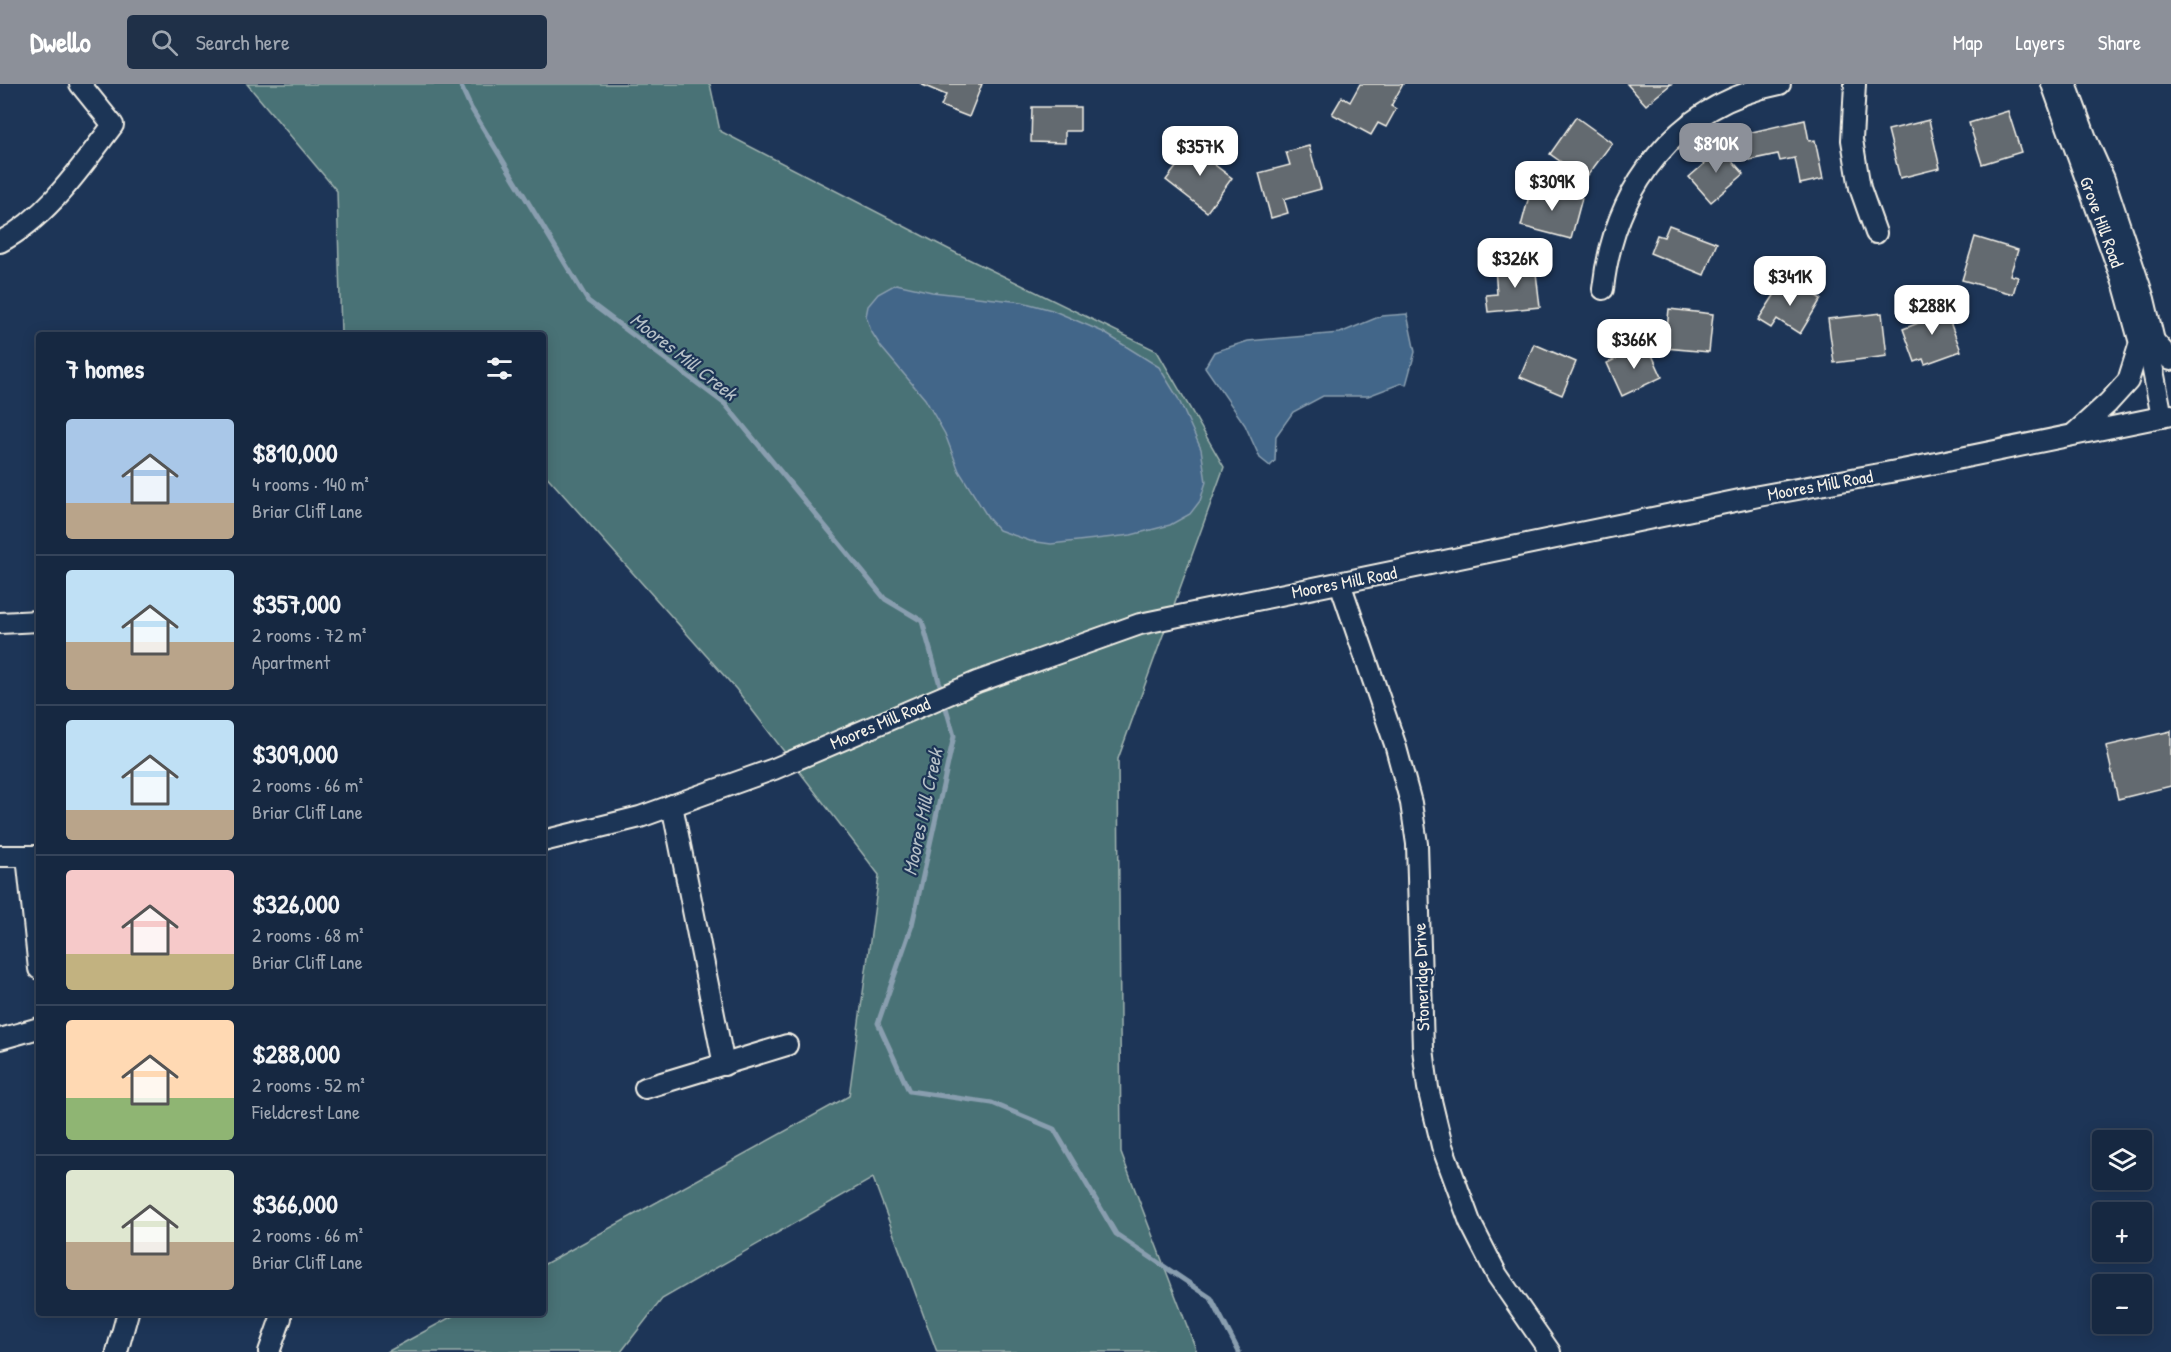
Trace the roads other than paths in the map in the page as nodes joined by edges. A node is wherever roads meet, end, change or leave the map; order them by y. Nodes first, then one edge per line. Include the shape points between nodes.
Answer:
1 (80, 84) edge
2 (1780, 84) edge
3 (1855, 84) edge
4 (2052, 84) edge
5 (2066, 84) edge
6 (1876, 233) dead end
7 (0, 242) edge
8 (1603, 289) dead end
9 (2148, 348) junction
10 (2171, 360) edge
11 (2166, 416) edge
12 (2073, 434) junction
13 (1340, 583) junction
14 (36, 621) edge
15 (0, 623) edge
16 (672, 805) junction
17 (546, 840) edge
18 (0, 856) edge
19 (33, 856) edge
20 (36, 912) edge
21 (36, 1029) edge
22 (0, 1039) edge
23 (787, 1045) dead end
24 (724, 1065) junction
25 (645, 1088) dead end
26 (127, 1316) edge
27 (279, 1316) edge
28 (117, 1352) edge
29 (269, 1352) edge
30 (1550, 1352) edge

1 - 7 street via 113,125 68,184
2 - 8 street via 1747,93 1708,112 1655,157 1631,193 1615,228
3 - 6 street via 1852,140 1860,188
4 - 9 street, Grove Hill Road
5 - 9 street, Grove Hill Road via 2104,179 2144,300
9 - 10 street
9 - 11 street, Grove Hill Road
9 - 12 street via 2128,381
11 - 12 street, Moores Mill Road
12 - 13 street, Moores Mill Road
13 - 16 street, Moores Mill Road via 1140,624 977,682 774,769
13 - 30 street, Stoneridge Drive via 1411,803 1417,844 1423,1049 1442,1146 1470,1222 1497,1275
14 - 15 street
16 - 17 street, Moores Mill Road
16 - 24 street
18 - 19 street
19 - 20 street
21 - 22 street
23 - 24 street
24 - 25 street
26 - 28 street
27 - 29 street

